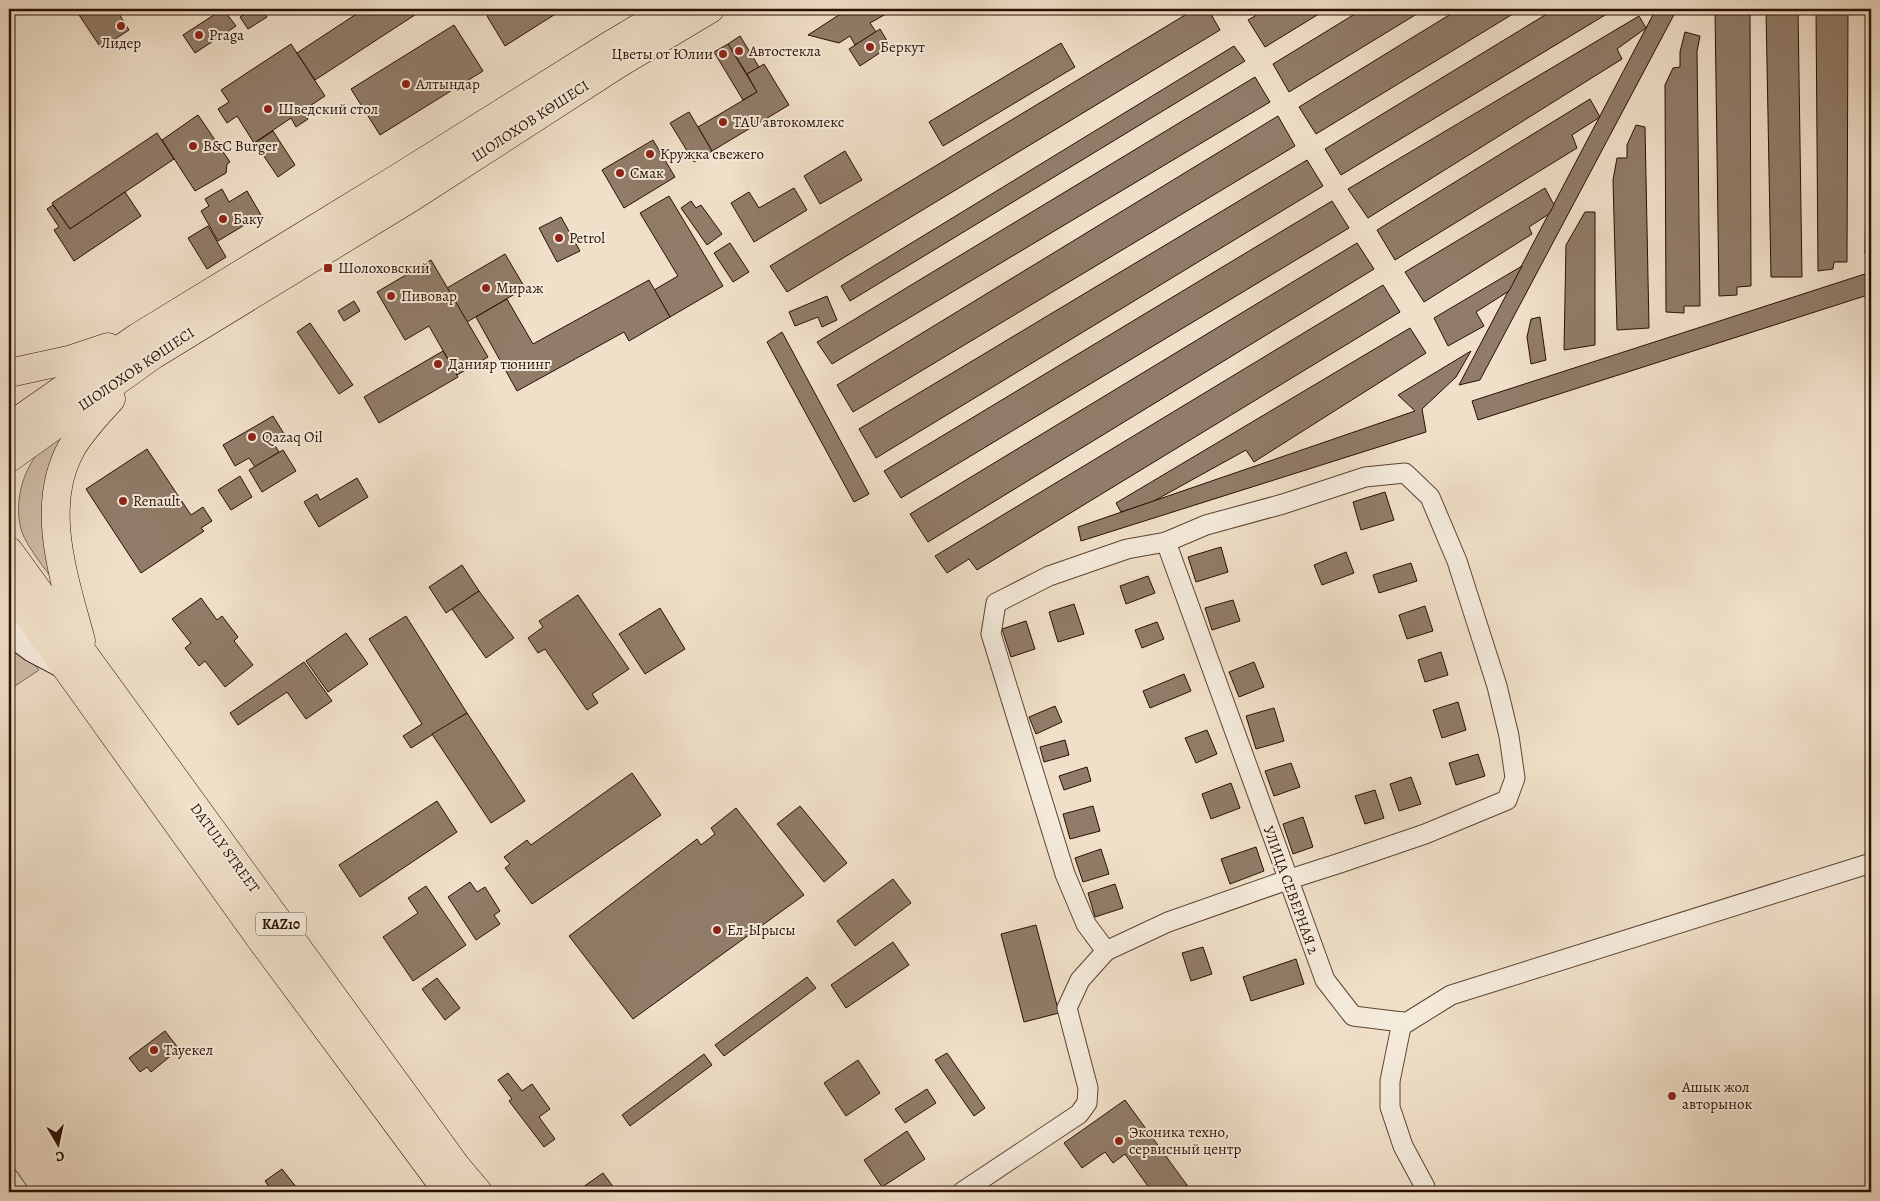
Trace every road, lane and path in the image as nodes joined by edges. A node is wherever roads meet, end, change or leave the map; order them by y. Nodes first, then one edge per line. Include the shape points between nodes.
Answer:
1 (671, 9) edge
2 (710, 9) edge
3 (145, 346) junction
4 (9, 373) edge
5 (9, 427) edge
6 (9, 458) edge
7 (1166, 542) junction
8 (9, 551) edge
9 (9, 588) edge
10 (9, 631) edge
11 (75, 660) junction
12 (1871, 862) edge
13 (1287, 880) junction
14 (1106, 951) junction
15 (1402, 1022) junction
16 (448, 1192) edge
17 (478, 1192) edge
18 (962, 1192) edge
19 (1424, 1192) edge

1 - 3 highway, ШОЛОХОВ КӨШЕСІ via 288,245
2 - 3 highway, ШОЛОХОВ КӨШЕСІ via 266,286
3 - 4 highway
3 - 5 highway
3 - 6 highway, ШОЛОХОВ КӨШЕСІ
3 - 11 highway via 72,447 57,492 57,540 66,581
7 - 13 street, УЛИЦА СЕВЕРНАЯ 2
7 - 13 street via 1206,525 1365,477 1405,473 1430,497 1457,561 1497,686 1509,736 1515,778 1507,800 1425,834
7 - 14 street via 1127,549 1049,576 996,603 992,626 991,634 1065,874 1086,924
8 - 11 highway, DATULY STREET / KAZ10
9 - 11 highway, DATULY STREET / KAZ10
10 - 11 main road via 33,649
11 - 16 highway, DATULY STREET / KAZ10 via 250,926
11 - 17 highway, DATULY STREET / KAZ10 via 149,746
12 - 15 street via 1451,995 1406,1023
13 - 14 street via 1168,922
13 - 15 street, УЛИЦА СЕВЕРНАЯ 2 via 1325,980 1353,1016
14 - 18 street via 1080,980 1067,1008 1088,1088 1087,1103 1079,1114
15 - 19 street via 1390,1081 1390,1108 1403,1146 1425,1187

